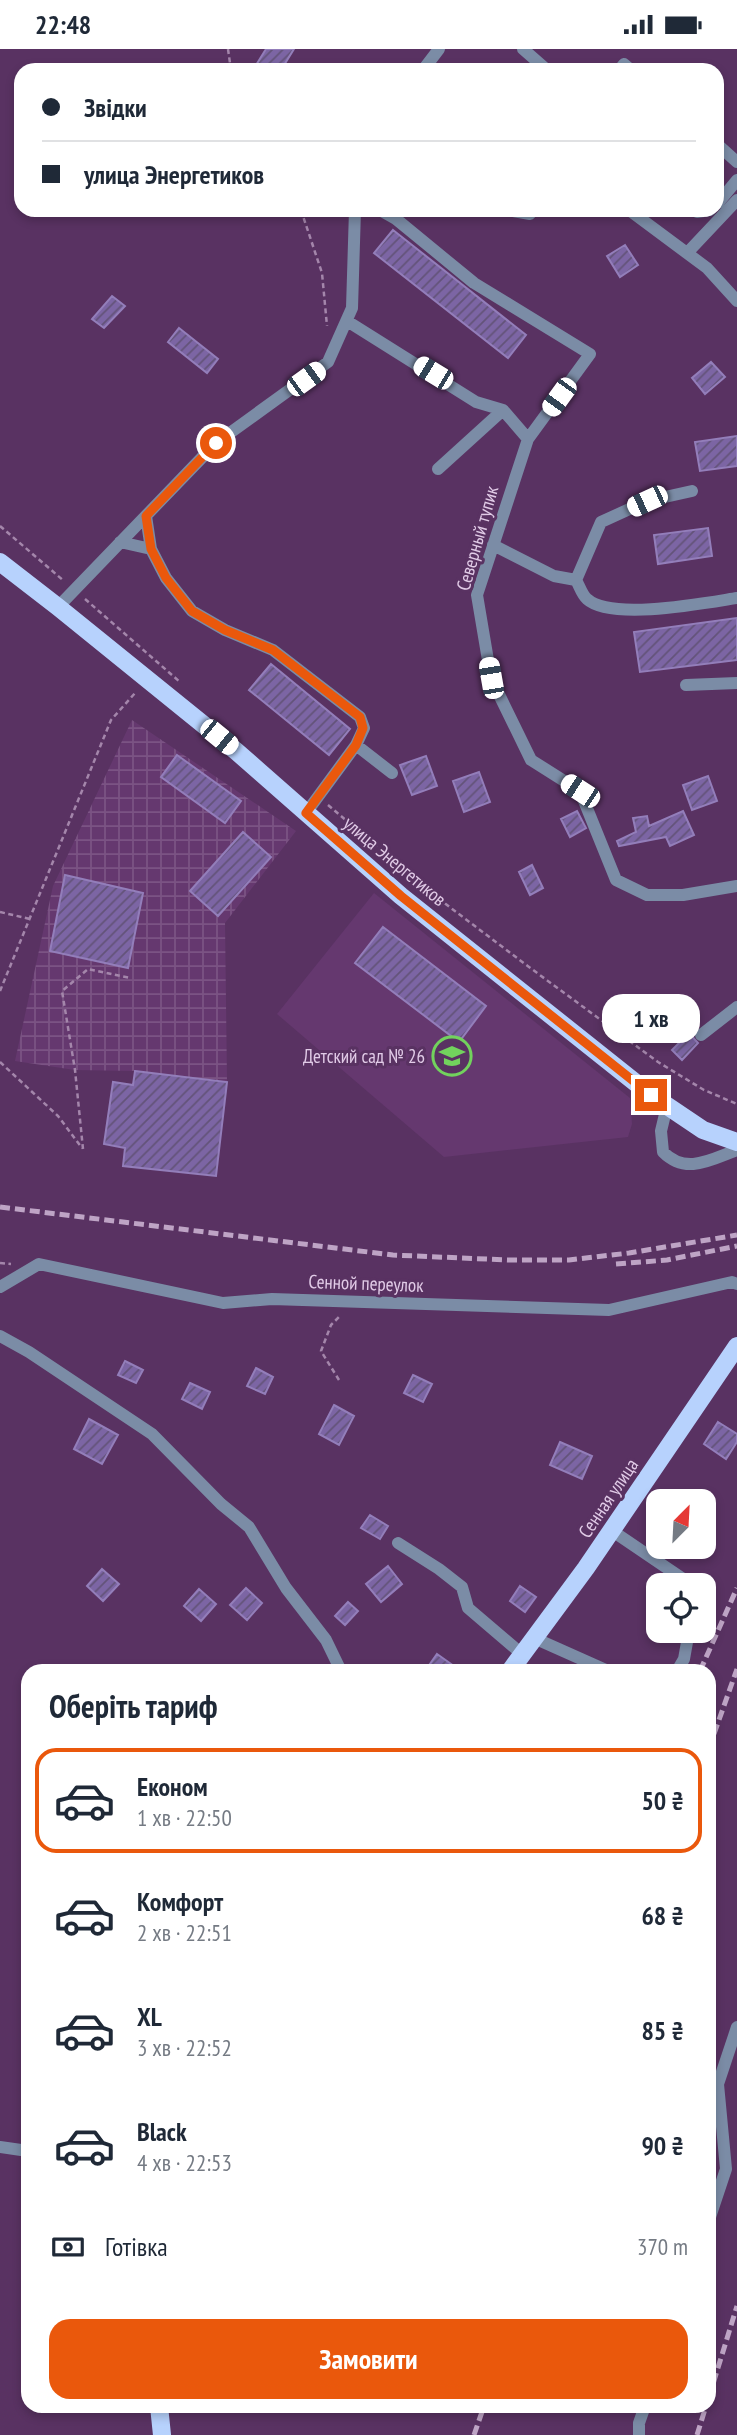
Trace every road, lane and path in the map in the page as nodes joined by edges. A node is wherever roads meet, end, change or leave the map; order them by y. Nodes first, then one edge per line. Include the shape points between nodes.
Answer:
1 (439, 49) edge
2 (523, 49) edge
3 (428, 63) edge
4 (539, 63) edge
5 (737, 180) edge
6 (724, 196) edge
7 (737, 200) edge
8 (724, 214) edge
9 (303, 217) edge
10 (355, 217) edge
11 (392, 217) edge
12 (639, 217) edge
13 (721, 217) edge
14 (688, 252) junction
15 (737, 301) edge
16 (346, 321) junction
17 (327, 326) dead end
18 (503, 410) junction
19 (528, 439) junction
20 (438, 470) dead end
21 (692, 491) dead end
22 (146, 516) junction
23 (0, 526) edge
24 (120, 543) junction
25 (493, 545) junction
26 (151, 549) junction
27 (0, 562) edge
28 (576, 580) junction
29 (75, 589) junction
30 (737, 599) edge
31 (58, 607) junction
32 (148, 679) junction
33 (737, 683) edge
34 (686, 685) dead end
35 (185, 686) dead end
36 (356, 745) junction
37 (392, 773) dead end
38 (328, 804) dead end
39 (306, 813) junction
40 (737, 886) edge
41 (0, 912) edge
42 (30, 919) junction
43 (130, 978) dead end
44 (0, 991) edge
45 (737, 1007) edge
46 (701, 1035) dead end
47 (0, 1062) edge
48 (737, 1104) edge
49 (667, 1106) junction
50 (737, 1142) edge
51 (737, 1150) edge
52 (737, 1284) edge
53 (0, 1287) edge
54 (354, 1302) junction
55 (0, 1336) edge
56 (737, 1346) edge
57 (339, 1380) dead end
58 (611, 1530) junction
59 (398, 1543) dead end
60 (674, 1573) edge
61 (534, 1638) junction
62 (687, 1643) edge
63 (522, 1654) junction
64 (338, 1664) edge
65 (515, 1664) edge
66 (592, 1664) edge
67 (681, 1664) edge
68 (737, 2027) edge
69 (0, 2147) edge
70 (21, 2150) edge
71 (716, 2199) edge
72 (160, 2413) edge
73 (643, 2413) edge
74 (162, 2435) edge
75 (639, 2435) edge

1 - 3 street
2 - 4 street
5 - 6 street
7 - 8 street
9 - 17 path via 322,273
10 - 16 street via 352,308
11 - 19 street, Северный тупик via 474,283 590,354
12 - 14 street
13 - 14 street
14 - 15 street
16 - 18 street via 476,402
16 - 22 street via 328,362 216,443
18 - 19 street
18 - 20 street
19 - 25 street, Северный тупик
21 - 28 street via 647,501 601,522
22 - 24 street
22 - 26 street
23 - 29 path
24 - 26 street
24 - 29 street
25 - 28 street via 554,576
25 - 40 street, Северный тупик via 477,595 491,678 531,760 580,791 616,880 647,895 683,895
26 - 36 street via 192,611 273,650 360,717 363,728
27 - 31 main road, улица Энергетиков
28 - 30 street via 587,599 606,608 665,609
29 - 31 street
29 - 35 path
31 - 32 main road, улица Энергетиков
32 - 39 main road, улица Энергетиков
32 - 42 path via 111,720
33 - 34 street
36 - 37 street
36 - 39 street
38 - 48 path via 443,902 658,1062
39 - 49 main road, улица Энергетиков via 401,896
41 - 42 path
42 - 44 path
43 - 47 path via 88,969 62,991 83,1150 58,1116
45 - 46 street
49 - 50 main road, улица Энергетиков via 703,1130
49 - 51 street via 663,1152 673,1161 690,1165
52 - 54 street, Сенной переулок via 609,1310
53 - 54 street, Сенной переулок via 39,1264 223,1303 272,1299
54 - 57 path via 331,1325 321,1351
55 - 64 street via 152,1434 249,1528
56 - 58 main road, Сенная улица
58 - 60 street
58 - 61 main road, Сенная улица
59 - 63 street via 462,1587 468,1608
61 - 63 main road, Сенная улица
61 - 66 street
62 - 67 street
63 - 65 main road, Сенная улица
68 - 71 street via 718,2084 726,2169
69 - 70 street
72 - 74 main road
73 - 75 street

